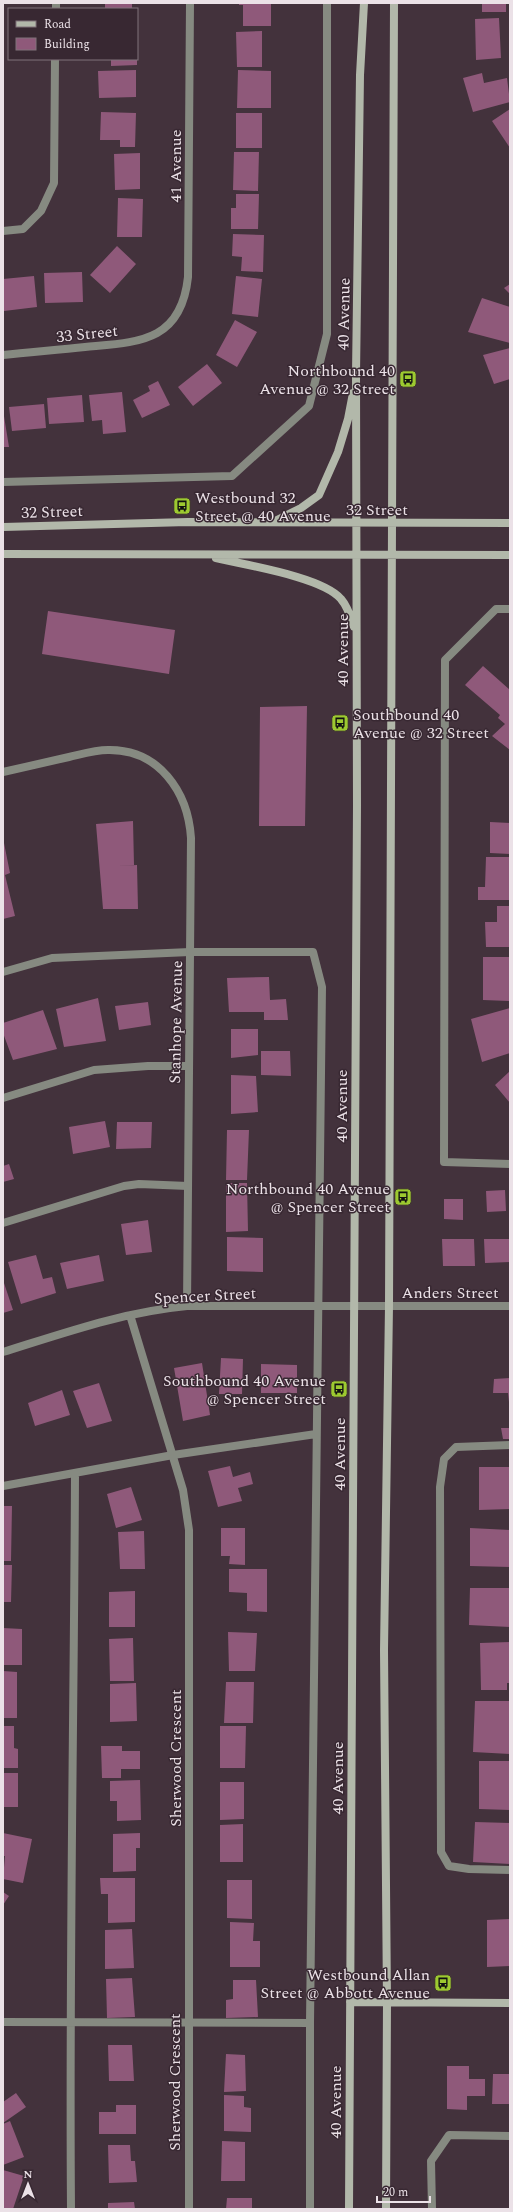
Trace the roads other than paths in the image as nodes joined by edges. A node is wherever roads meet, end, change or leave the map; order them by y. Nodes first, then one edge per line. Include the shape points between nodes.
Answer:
1 (190, 3) edge
2 (327, 3) edge
3 (364, 3) edge
4 (394, 3) edge
5 (55, 60) edge
6 (3, 231) edge
7 (169, 324) joint
8 (3, 355) edge
9 (356, 374) junction
10 (3, 482) edge
11 (393, 522) junction
12 (510, 522) edge
13 (271, 523) junction
14 (358, 523) junction
15 (3, 526) edge
16 (3, 554) edge
17 (202, 554) junction
18 (357, 555) junction
19 (392, 555) junction
20 (510, 555) edge
21 (510, 610) edge
22 (356, 635) junction
23 (3, 772) edge
24 (190, 952) junction
25 (3, 972) edge
26 (189, 1066) junction
27 (3, 1098) edge
28 (510, 1164) edge
29 (188, 1186) junction
30 (3, 1223) edge
31 (187, 1306) junction
32 (389, 1306) junction
33 (510, 1306) edge
34 (318, 1307) junction
35 (353, 1307) junction
36 (130, 1314) junction
37 (3, 1352) edge
38 (316, 1434) junction
39 (510, 1445) edge
40 (173, 1455) junction
41 (75, 1474) junction
42 (3, 1486) edge
43 (510, 1870) edge
44 (350, 2002) junction
45 (387, 2002) junction
46 (510, 2002) edge
47 (70, 2021) junction
48 (3, 2022) edge
49 (188, 2022) junction
50 (310, 2023) junction
51 (510, 2136) edge
52 (71, 2209) edge
53 (188, 2209) edge
54 (310, 2209) edge
55 (349, 2209) edge
56 (386, 2209) edge
57 (432, 2209) edge

1 - 7 street, 41 Avenue via 188,277 185,296
2 - 10 street via 327,334 309,406 232,476
3 - 9 main road, 40 Avenue via 360,82
4 - 11 main road
5 - 6 street via 54,183 41,211 23,229
7 - 8 street, 33 Street via 138,342
9 - 13 main road via 348,419 338,452 319,495 301,508
9 - 14 main road, 40 Avenue
11 - 12 main road, 32 Street
11 - 14 main road, 32 Street
11 - 19 main road
13 - 14 main road, 32 Street
13 - 15 main road, 32 Street
14 - 18 main road, 40 Avenue
16 - 17 main road
17 - 18 main road
17 - 22 main road via 324,587 341,598
18 - 19 main road
18 - 22 main road, 40 Avenue
19 - 20 main road
19 - 32 main road
21 - 28 street via 496,609 444,660 444,1162
22 - 35 main road, 40 Avenue
23 - 24 street, Stanhope Avenue via 96,751 118,750 155,764 168,776 181,795 188,816 191,838
24 - 25 street via 52,958
24 - 26 street, Stanhope Avenue
24 - 34 street via 313,952 322,988
26 - 27 street via 94,1070
26 - 29 street, Stanhope Avenue
29 - 30 street via 124,1186
29 - 31 street, Stanhope Avenue
31 - 34 street, Spencer Street
31 - 36 street, Spencer Street
32 - 33 street, Anders Street
32 - 35 street, Spencer Street
32 - 45 main road via 384,1650
34 - 35 street, Spencer Street
34 - 38 street
35 - 44 main road, 40 Avenue
36 - 37 street, Spencer Street
36 - 40 street, Sherwood Crescent
38 - 40 street
38 - 50 street
39 - 43 street via 456,1448 444,1459 440,1487 441,1852 449,1866
40 - 41 street
40 - 49 street, Sherwood Crescent via 187,1510 190,1555
41 - 42 street
41 - 47 street
44 - 45 main road
44 - 55 main road, 40 Avenue
45 - 46 main road
45 - 56 main road
47 - 48 street
47 - 49 street
47 - 52 street
49 - 50 street
49 - 53 street, Sherwood Crescent
50 - 54 street
51 - 57 street via 448,2134 431,2161

